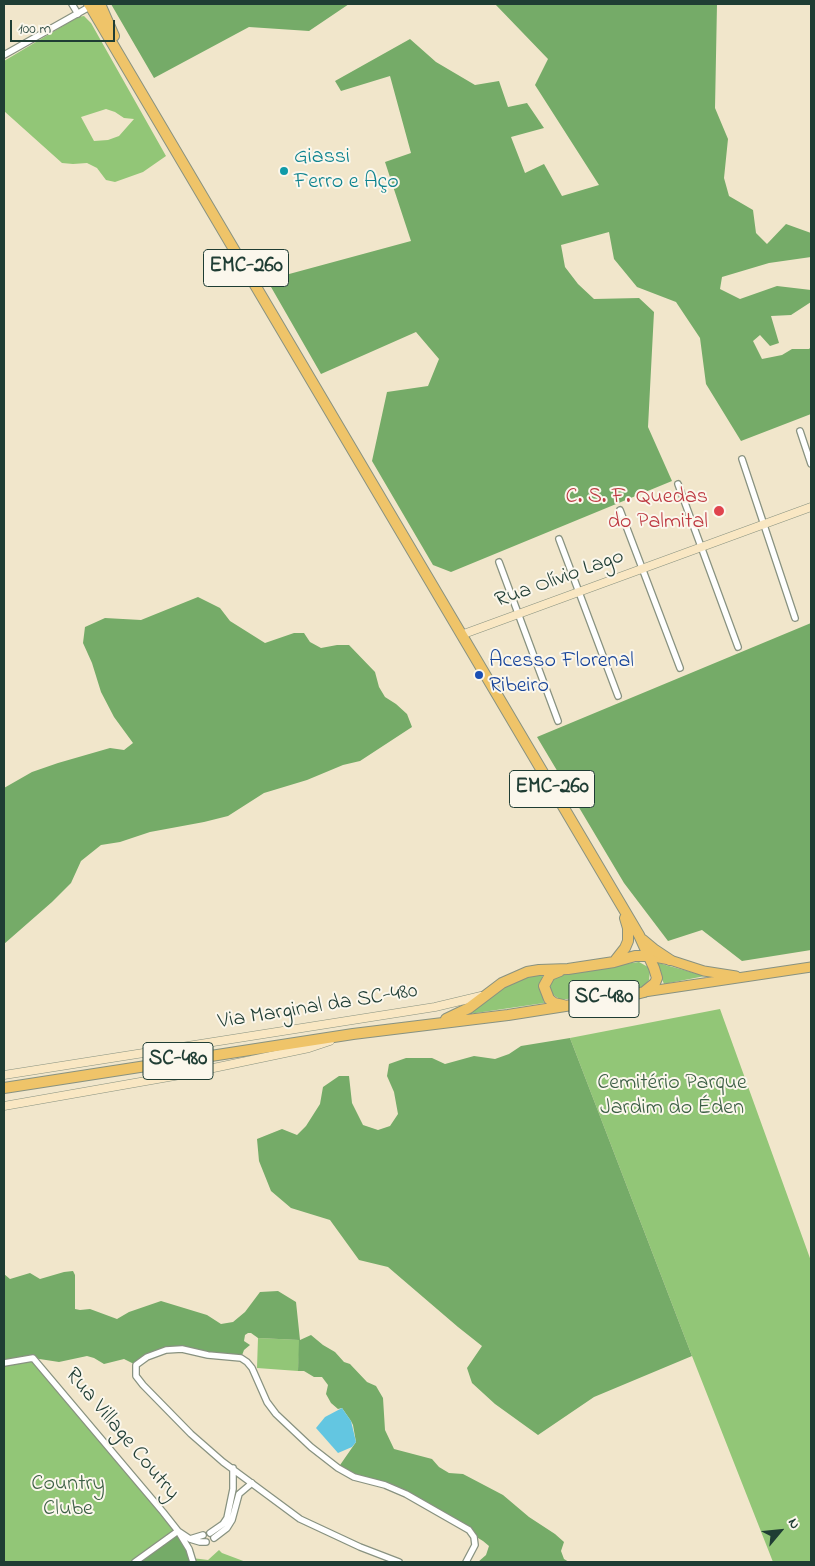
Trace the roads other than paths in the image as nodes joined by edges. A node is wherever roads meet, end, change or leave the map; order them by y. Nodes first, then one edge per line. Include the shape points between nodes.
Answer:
1 (72, 4) edge
2 (94, 5) edge
3 (78, 14) junction
4 (4, 55) edge
5 (800, 432) dead end
6 (742, 459) dead end
7 (811, 464) edge
8 (678, 484) dead end
9 (811, 508) edge
10 (620, 510) dead end
11 (764, 525) junction
12 (559, 539) dead end
13 (701, 548) junction
14 (499, 562) dead end
15 (642, 569) junction
16 (579, 592) junction
17 (518, 614) junction
18 (795, 618) dead end
19 (461, 635) junction
20 (738, 647) dead end
21 (680, 668) dead end
22 (618, 696) dead end
23 (558, 721) dead end
24 (623, 910) junction
25 (639, 935) junction
26 (649, 956) junction
27 (670, 960) junction
28 (614, 962) junction
29 (811, 967) edge
30 (568, 969) junction
31 (748, 977) junction
32 (644, 992) junction
33 (487, 994) junction
34 (564, 1005) junction
35 (434, 1025) junction
36 (353, 1034) junction
37 (4, 1075) edge
38 (4, 1088) edge
39 (4, 1106) edge
40 (4, 1363) edge
41 (233, 1468) junction
42 (252, 1483) junction
43 (178, 1531) junction
44 (203, 1535) dead end
45 (190, 1539) junction
46 (206, 1542) dead end
47 (135, 1562) edge
48 (193, 1562) edge
49 (399, 1562) edge
50 (466, 1562) edge

1 - 3 street
2 - 3 street
2 - 19 highway, EMC-260 via 132,76
3 - 4 street
5 - 7 street
6 - 11 street
8 - 13 street
9 - 11 main road, Rua Olívio Lago
10 - 15 street
11 - 13 main road, Rua Olívio Lago
11 - 18 street
12 - 16 street
13 - 15 main road, Rua Olívio Lago
13 - 20 street
14 - 17 street
15 - 16 main road, Rua Olívio Lago
15 - 21 street
16 - 17 main road, Rua Olívio Lago
16 - 22 street
17 - 19 main road, Rua Olívio Lago
17 - 23 street
19 - 24 highway, EMC-260
24 - 25 highway, EMC-260
24 - 28 highway, EMC-260 via 628,941
25 - 26 highway, EMC-260
25 - 27 highway
26 - 27 main road, SC-480
26 - 28 highway, SC-480 via 634,956
26 - 32 highway, EMC-260 via 657,978
27 - 31 main road, SC-480 via 704,971
28 - 30 highway, SC-480
29 - 31 main road, SC-480
30 - 33 highway, SC-480 via 527,972
30 - 34 highway via 550,975 544,986 549,999
31 - 32 main road, SC-480
32 - 34 highway, SC-480
33 - 35 highway, SC-480 via 458,1015
33 - 37 main road, Via Marginal da SC-480 via 435,1007
34 - 35 highway, SC-480
35 - 36 highway, SC-480
36 - 38 highway, SC-480
36 - 39 main road via 309,1048 180,1075
40 - 43 street, Rua Village Coutry via 33,1358
41 - 42 street
41 - 42 street via 233,1489 227,1518 212,1535 227,1528 239,1494
41 - 50 street via 191,1434 143,1385 135,1369 141,1360 166,1350 182,1349 240,1358 247,1362 276,1414 338,1468 406,1494 469,1530 475,1545
42 - 49 street via 300,1519
43 - 45 street
43 - 47 street
43 - 48 street, Rua Village Coutry
44 - 45 street
45 - 46 street

